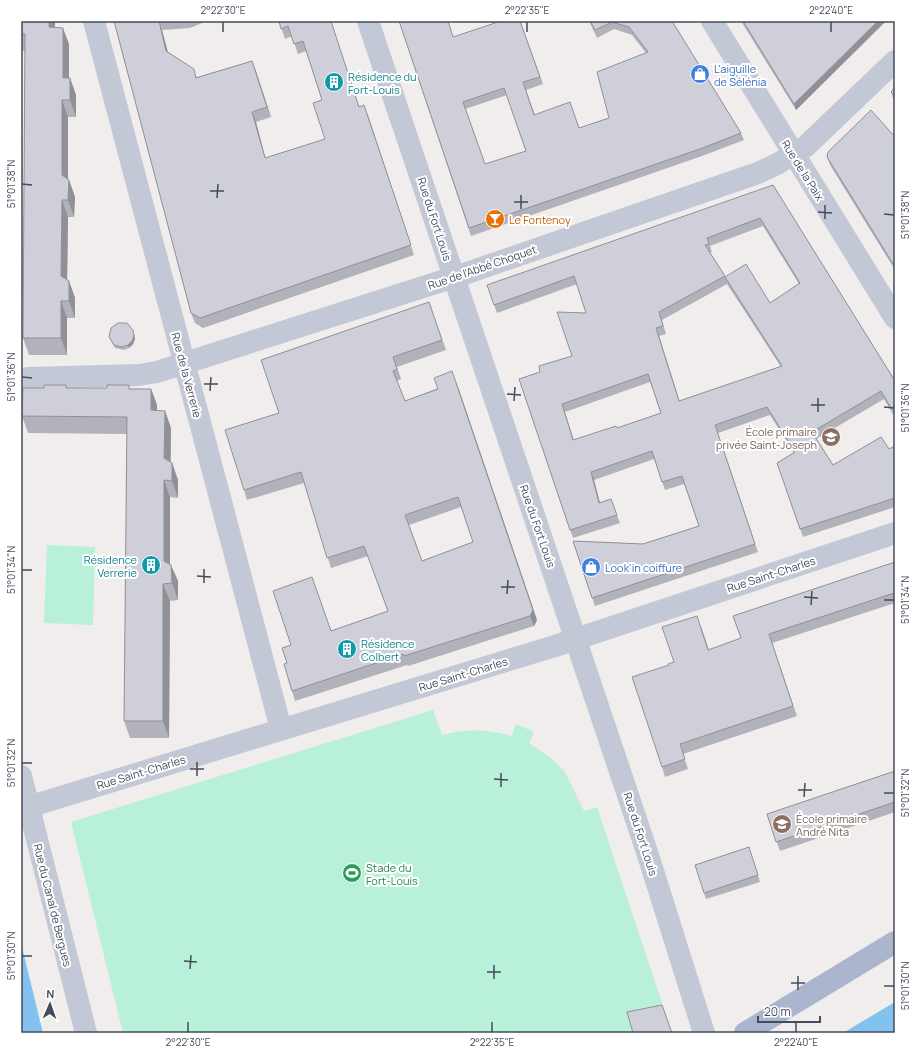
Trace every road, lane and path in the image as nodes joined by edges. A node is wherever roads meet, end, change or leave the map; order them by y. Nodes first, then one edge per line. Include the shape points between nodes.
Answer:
1 (94, 21) edge
2 (368, 21) edge
3 (712, 21) edge
4 (895, 61) edge
5 (794, 154) junction
6 (454, 277) junction
7 (895, 318) edge
8 (185, 364) junction
9 (28, 378) dead end
10 (895, 532) edge
11 (576, 639) junction
12 (281, 729) junction
13 (21, 776) edge
14 (28, 807) junction
15 (895, 942) edge
16 (86, 1033) edge
17 (704, 1033) edge
18 (745, 1033) edge

1 - 8 street, Rue de la Verrerie
2 - 6 street, Rue du Fort Louis
3 - 5 street, Rue de la Paix
4 - 5 street, Rue de l'Abbé Choquet via 815,139
5 - 6 street, Rue de l'Abbé Choquet via 758,173
5 - 7 street, Rue de la Paix
6 - 8 street, Rue de l'Abbé Choquet
6 - 11 street, Rue du Fort Louis
8 - 9 street, Rue de l'Abbé Choquet via 139,375
8 - 12 street, Rue de la Verrerie
10 - 11 street, Rue Saint-Charles
11 - 12 street, Rue Saint-Charles
11 - 17 street, Rue du Fort Louis
12 - 14 street, Rue Saint-Charles
13 - 14 street, Rue du Canal de Bergues
14 - 16 street, Rue du Canal de Bergues
15 - 18 main road

